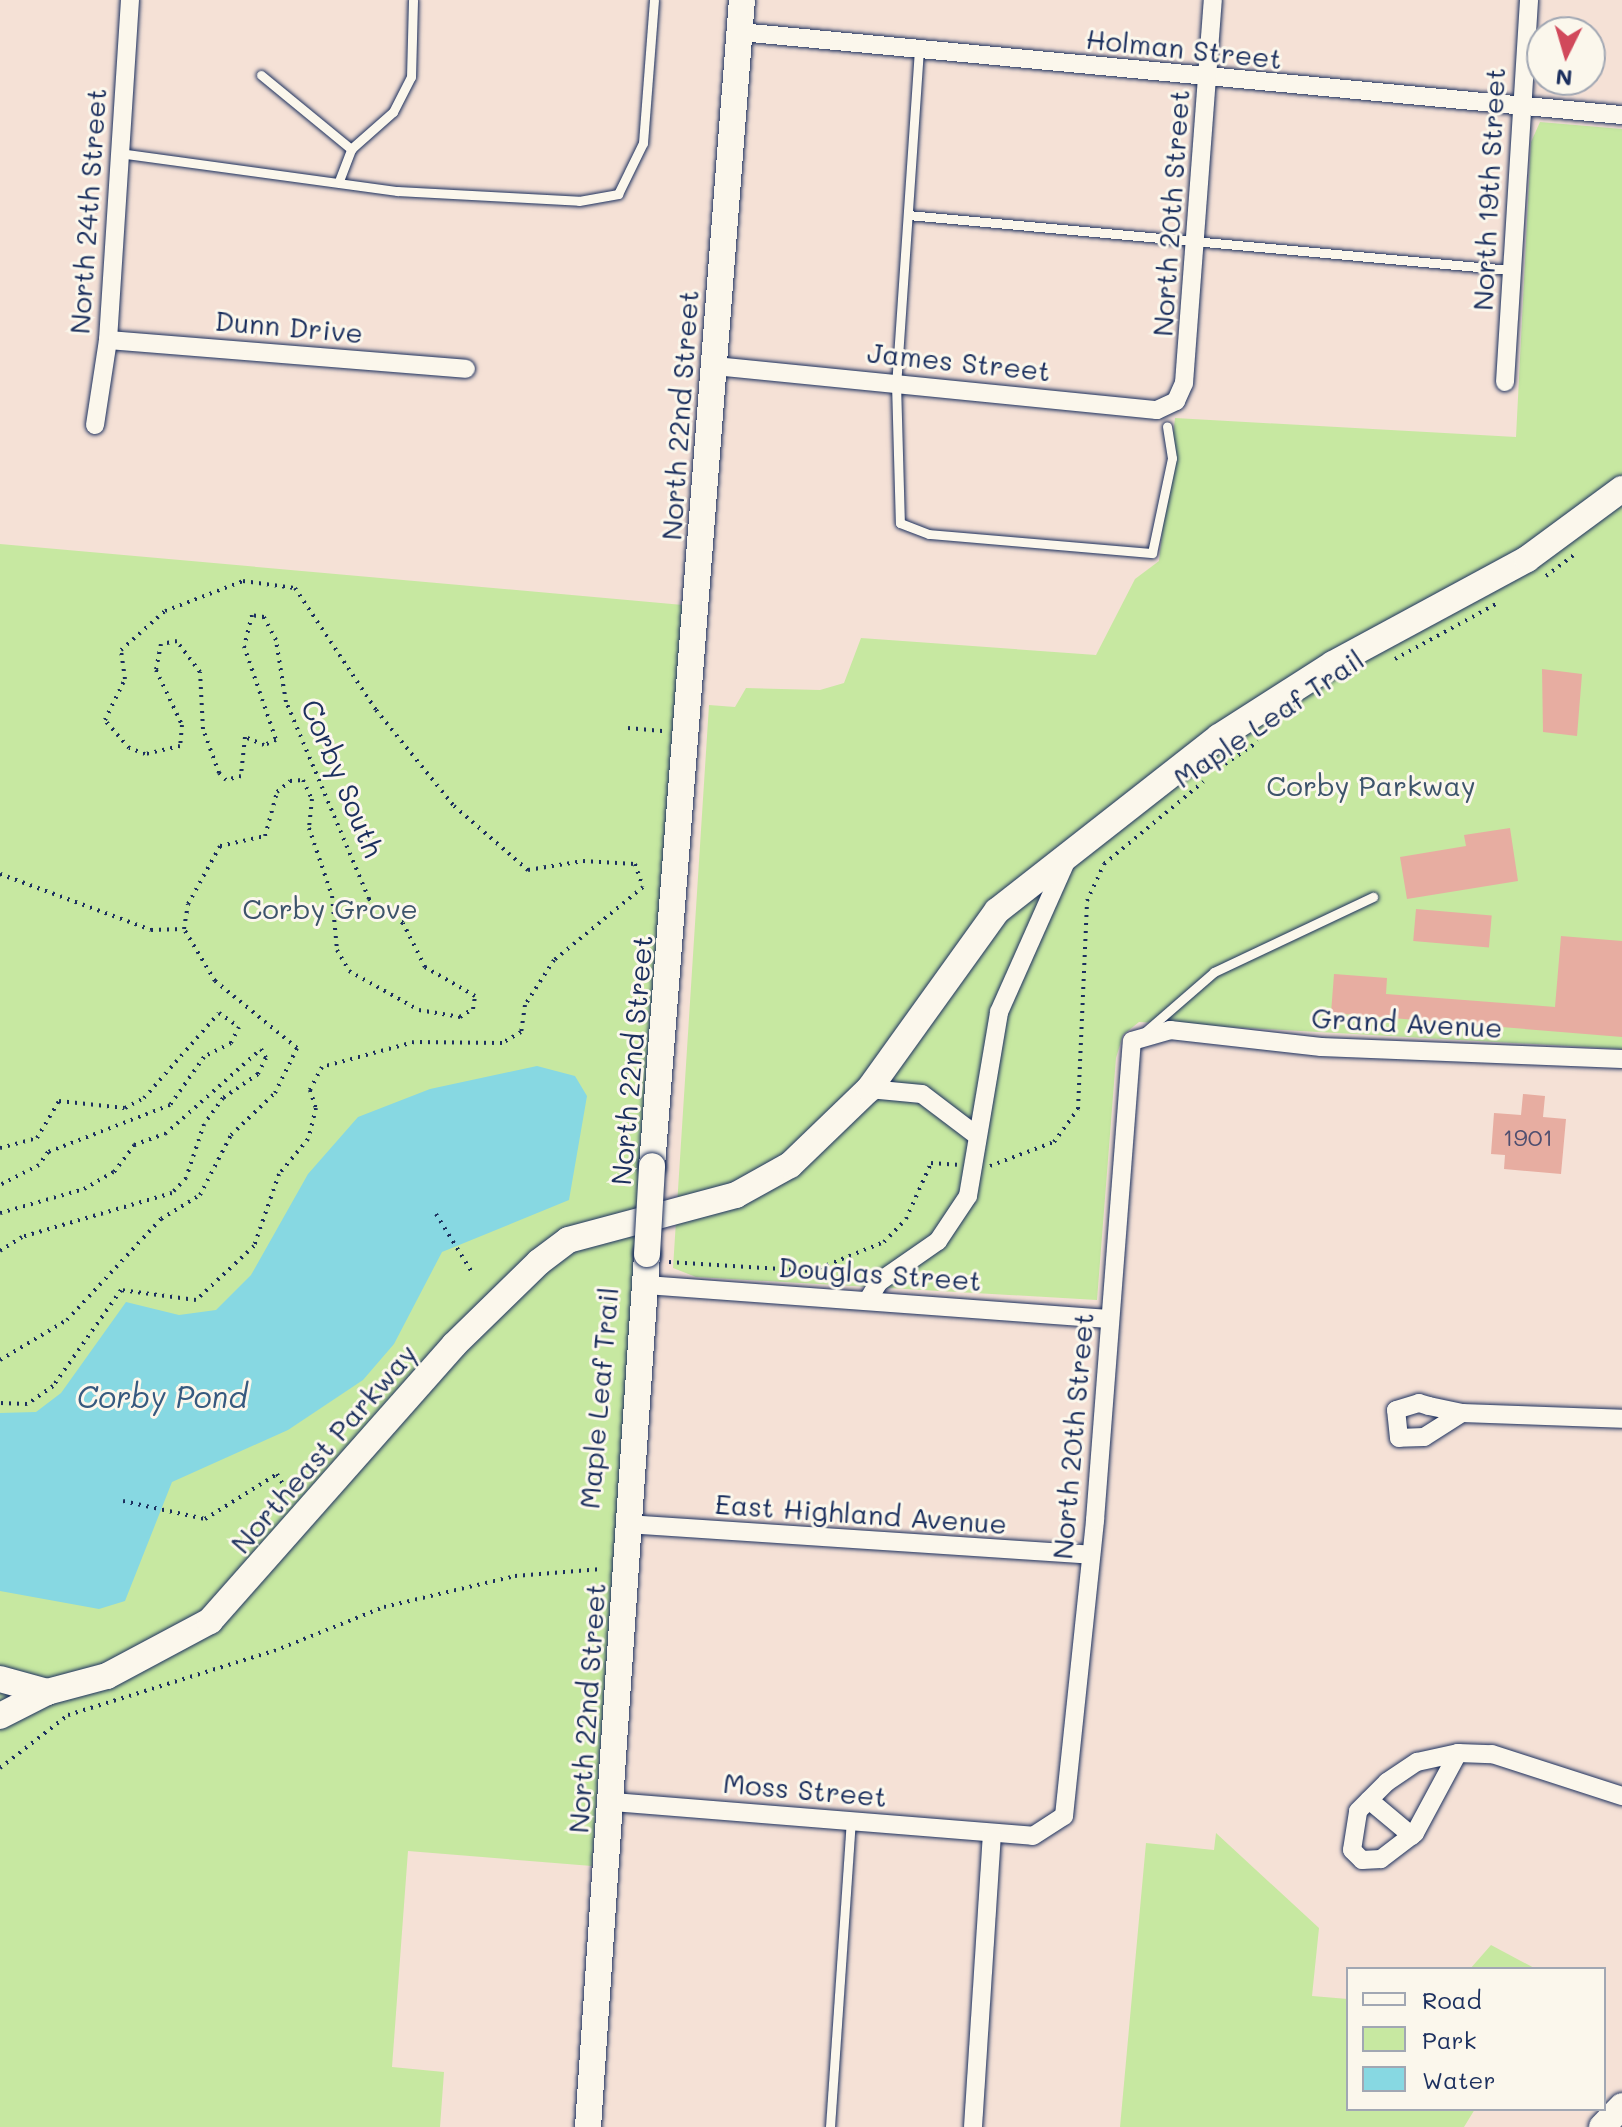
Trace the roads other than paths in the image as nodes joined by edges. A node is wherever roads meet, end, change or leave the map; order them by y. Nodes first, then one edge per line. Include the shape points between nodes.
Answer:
1 (130, 0) edge
2 (413, 0) edge
3 (654, 0) edge
4 (742, 0) edge
5 (1213, 0) edge
6 (1529, 0) edge
7 (740, 32) junction
8 (919, 49) junction
9 (261, 75) dead end
10 (1208, 79) junction
11 (1520, 107) junction
12 (1622, 115) edge
13 (351, 149) junction
14 (119, 153) junction
15 (339, 181) junction
16 (908, 215) junction
17 (1196, 244) junction
18 (1511, 270) junction
19 (108, 340) junction
20 (715, 366) junction
21 (466, 369) dead end
22 (1505, 382) dead end
23 (896, 383) junction
24 (1184, 383) joint
25 (95, 425) dead end
26 (1167, 426) dead end
27 (1622, 489) edge
28 (1070, 854) junction
29 (1373, 897) dead end
30 (1145, 1032) junction
31 (1622, 1059) edge
32 (869, 1089) junction
33 (976, 1135) junction
34 (646, 1267) junction
35 (868, 1300) junction
36 (1109, 1319) junction
37 (1462, 1413) dead end
38 (1622, 1419) edge
39 (628, 1524) junction
40 (1090, 1555) junction
41 (0, 1679) edge
42 (47, 1692) junction
43 (0, 1716) edge
44 (1458, 1753) junction
45 (1622, 1796) edge
46 (1369, 1800) junction
47 (613, 1802) junction
48 (851, 1822) junction
49 (992, 1834) junction
50 (1412, 1836) junction
51 (1622, 2106) edge
52 (588, 2127) edge
53 (830, 2127) edge
54 (973, 2127) edge
55 (1602, 2127) edge

1 - 14 street, North 24th Street
2 - 13 lane via 411,77 393,112
3 - 15 lane via 643,143 618,194 579,201
4 - 7 street, North 22nd Street
5 - 10 street, North 20th Street
6 - 11 street, North 19th Street
7 - 8 street, Holman Street
7 - 20 street, North 22nd Street
8 - 10 street, Holman Street
8 - 16 lane
9 - 13 lane
10 - 11 street, Holman Street
10 - 17 street, North 20th Street
11 - 12 street, Holman Street
11 - 18 street, North 19th Street
13 - 15 lane
14 - 15 lane
14 - 19 street, North 24th Street
16 - 17 lane
16 - 23 lane
17 - 18 lane
17 - 24 street, North 20th Street
18 - 22 street, North 19th Street
19 - 21 street, Dunn Drive
19 - 25 street, North 24th Street
20 - 23 street, James Street
20 - 34 street, North 22nd Street, bridge
23 - 24 street, James Street via 1157,410 1176,401
23 - 26 lane via 900,523 929,534 1152,553 1172,458
27 - 28 street via 1527,559 1333,664 1219,737
28 - 32 street via 997,911
28 - 33 street via 999,1012
29 - 30 lane via 1214,972
30 - 31 street, Grand Avenue via 1321,1047
30 - 36 street, North 20th Street via 1132,1041 1126,1062
32 - 33 street via 922,1094
32 - 42 street, Northeast Parkway via 790,1165 736,1195 568,1240 454,1345 210,1621 107,1676
33 - 35 street via 973,1166 956,1220 879,1282
34 - 35 street, Douglas Street
34 - 39 street, North 22nd Street
35 - 36 street, Douglas Street
36 - 40 street, North 20th Street
37 - 38 street
39 - 40 street, East Highland Avenue
39 - 47 street, North 22nd Street
40 - 49 street, North 20th Street via 1064,1816 1046,1834
41 - 42 street
42 - 43 street, Northeast Parkway
44 - 45 street via 1492,1754
44 - 46 street via 1417,1762
44 - 50 street
46 - 50 street
46 - 50 street via 1358,1811 1349,1841 1362,1860 1381,1859
47 - 48 street, Moss Street
47 - 52 street, North 22nd Street
48 - 49 street, Moss Street
48 - 53 lane
49 - 54 street
51 - 55 street

